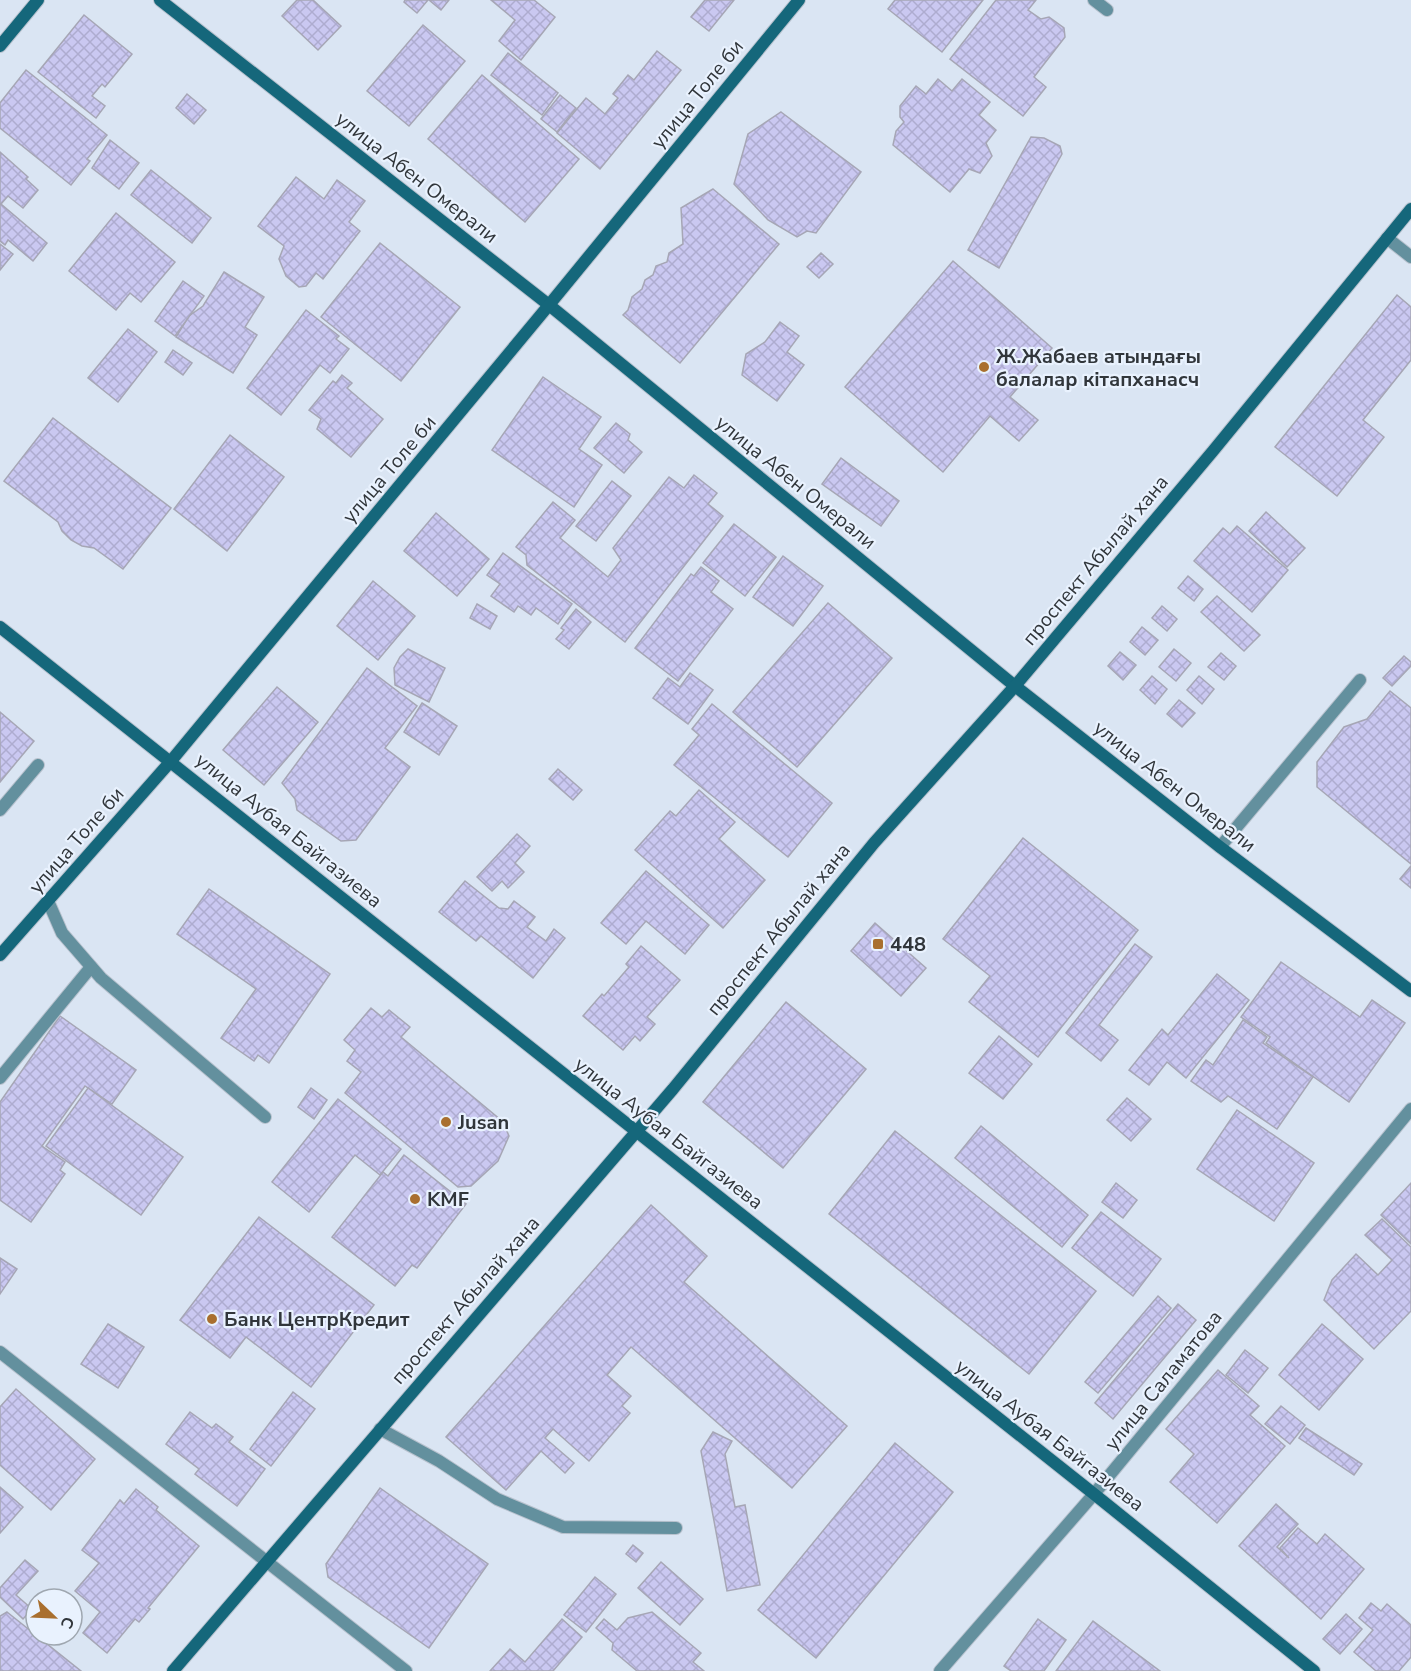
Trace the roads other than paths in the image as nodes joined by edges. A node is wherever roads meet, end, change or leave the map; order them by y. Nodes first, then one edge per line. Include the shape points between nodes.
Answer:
1 (38, 0) edge
2 (160, 0) edge
3 (799, 0) edge
4 (1094, 0) edge
5 (1107, 9) dead end
6 (0, 46) edge
7 (1411, 209) edge
8 (1387, 238) junction
9 (1411, 257) edge
10 (549, 305) junction
11 (0, 627) edge
12 (1360, 680) dead end
13 (1015, 686) junction
14 (171, 761) junction
15 (38, 765) dead end
16 (0, 810) edge
17 (1220, 847) junction
18 (48, 901) junction
19 (0, 955) edge
20 (91, 967) junction
21 (1411, 990) edge
22 (0, 1078) edge
23 (1411, 1109) edge
24 (265, 1117) dead end
25 (636, 1132) junction
26 (0, 1352) edge
27 (380, 1429) junction
28 (1094, 1494) junction
29 (676, 1527) dead end
30 (266, 1560) junction
31 (173, 1671) edge
32 (406, 1671) edge
33 (940, 1671) edge
34 (1314, 1671) edge

1 - 6 main road
2 - 10 main road, улица Абен Омерали
3 - 10 main road, улица Толе би
4 - 5 street
7 - 8 main road, проспект Абылай хана
8 - 9 street
8 - 13 main road, проспект Абылай хана
10 - 13 main road, улица Абен Омерали
10 - 14 main road, улица Толе би
11 - 14 main road, улица Аубая Байгазиева
12 - 17 street
13 - 17 main road, улица Абен Омерали
13 - 25 main road, проспект Абылай хана via 874,843
14 - 18 main road, улица Толе би
14 - 25 main road, улица Аубая Байгазиева
15 - 16 street
17 - 21 main road, улица Абен Омерали
18 - 19 main road, улица Толе би
18 - 20 street via 62,933
20 - 22 street
20 - 24 street
23 - 28 street, улица Саламатова
25 - 27 main road, проспект Абылай хана
25 - 28 main road, улица Аубая Байгазиева
26 - 30 street
27 - 29 street via 497,1499 563,1527
27 - 30 main road, проспект Абылай хана
28 - 33 street, улица Саламатова
28 - 34 main road, улица Аубая Байгазиева
30 - 31 main road, проспект Абылай хана
30 - 32 street

